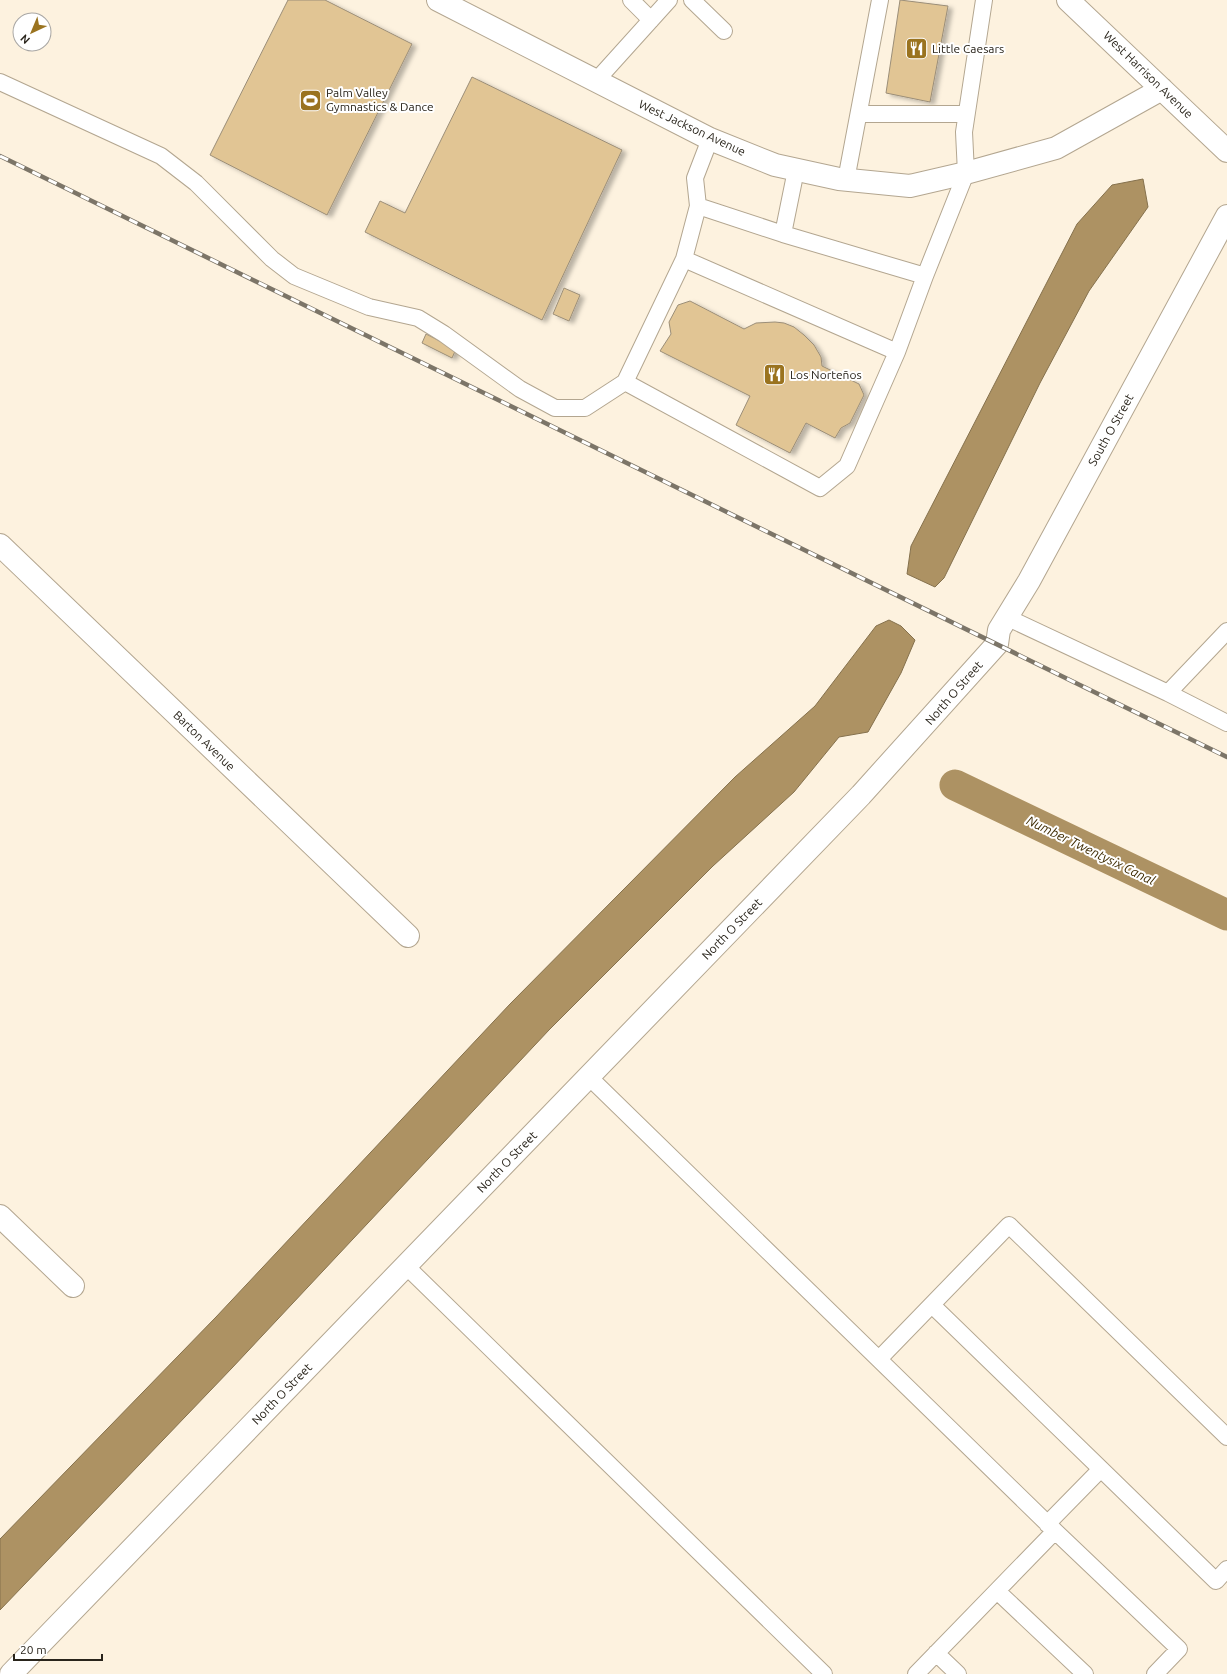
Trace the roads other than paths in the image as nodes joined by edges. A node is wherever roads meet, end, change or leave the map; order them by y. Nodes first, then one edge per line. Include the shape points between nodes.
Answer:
1 (438, 0) edge
2 (630, 0) edge
3 (669, 0) edge
4 (692, 0) edge
5 (880, 0) edge
6 (984, 0) edge
7 (1068, 0) edge
8 (652, 20) junction
9 (724, 32) dead end
10 (0, 82) edge
11 (595, 82) junction
12 (1162, 89) junction
13 (859, 114) junction
14 (966, 114) junction
15 (710, 139) junction
16 (1227, 151) edge
17 (796, 170) junction
18 (966, 173) junction
19 (846, 180) junction
20 (698, 206) junction
21 (1227, 216) edge
22 (782, 234) junction
23 (684, 259) junction
24 (925, 276) junction
25 (897, 352) junction
26 (625, 382) junction
27 (0, 545) edge
28 (1006, 617) junction
29 (1227, 631) edge
30 (997, 644) joint
31 (1168, 692) junction
32 (1227, 723) edge
33 (408, 936) dead end
34 (589, 1077) junction
35 (0, 1216) edge
36 (406, 1266) junction
37 (73, 1286) dead end
38 (932, 1305) junction
39 (879, 1359) junction
40 (1227, 1437) edge
41 (1101, 1469) junction
42 (1051, 1528) junction
43 (1227, 1569) edge
44 (997, 1591) junction
45 (936, 1653) junction
46 (11, 1674) edge
47 (824, 1674) edge
48 (916, 1674) edge
49 (958, 1674) edge
50 (1085, 1674) edge
51 (1155, 1674) edge

1 - 11 street, West Jackson Avenue
2 - 8 lane
3 - 8 lane
4 - 9 lane
5 - 13 lane
6 - 14 lane
7 - 12 street, West Harrison Avenue
8 - 11 lane
10 - 26 lane via 161,156 196,183 272,259 294,276 369,307 418,318 520,389 555,408 585,408
11 - 15 street, West Jackson Avenue
12 - 16 street, West Harrison Avenue
12 - 18 street, West Jackson Avenue via 1056,148
13 - 14 lane
13 - 19 lane
14 - 18 lane
15 - 17 street, West Jackson Avenue via 775,165
15 - 20 lane via 695,178
17 - 19 street, West Jackson Avenue
17 - 22 lane
18 - 19 street, West Jackson Avenue via 910,186
18 - 24 lane
20 - 22 lane
20 - 23 lane
21 - 28 street, South O Street via 1029,581
22 - 24 lane
23 - 25 lane
23 - 26 lane
24 - 25 lane
25 - 26 lane via 846,466 820,488
27 - 33 street, Barton Avenue
28 - 30 street, South O Street via 999,630
28 - 31 lane
29 - 31 lane
30 - 34 street, North O Street via 861,795
31 - 32 lane
34 - 36 street, North O Street
34 - 39 lane
35 - 37 street
36 - 46 street, North O Street
36 - 47 lane
38 - 39 lane
38 - 40 lane via 1010,1225
38 - 41 lane
39 - 42 lane
41 - 42 lane
41 - 43 lane via 1216,1581
42 - 44 lane
42 - 51 lane via 1179,1649
44 - 45 lane
44 - 50 lane
45 - 48 lane
45 - 49 lane

